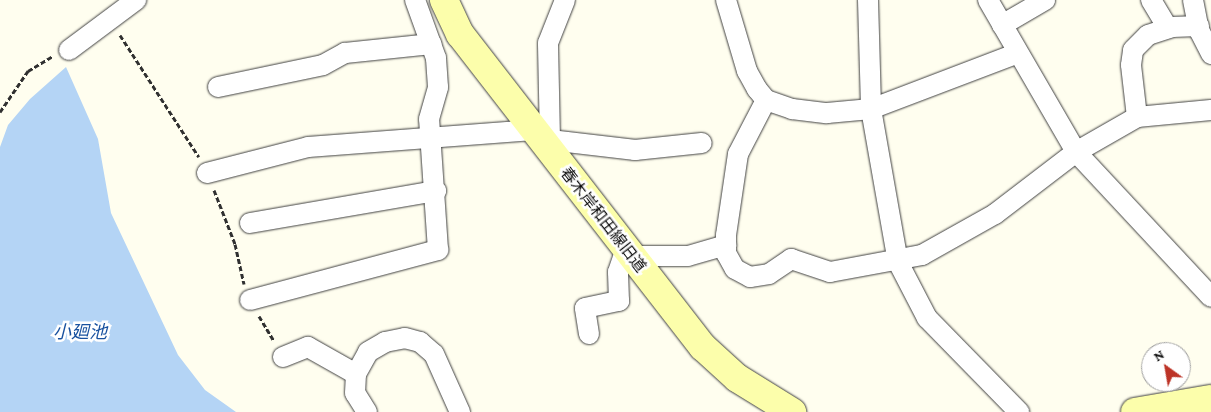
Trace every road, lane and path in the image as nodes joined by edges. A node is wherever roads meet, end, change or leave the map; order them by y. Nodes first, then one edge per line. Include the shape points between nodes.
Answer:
1 (136, 0) edge
2 (415, 0) edge
3 (444, 0) edge
4 (565, 0) edge
5 (726, 0) edge
6 (868, 0) edge
7 (988, 0) edge
8 (1044, 0) edge
9 (1151, 0) edge
10 (1194, 0) edge
11 (1002, 25) junction
12 (1199, 26) junction
13 (1168, 28) junction
14 (432, 44) junction
15 (69, 50) joint
16 (1016, 54) junction
17 (1211, 54) edge
18 (218, 87) dead end
19 (766, 100) junction
20 (870, 108) junction
21 (1211, 110) edge
22 (0, 112) edge
23 (1138, 117) junction
24 (433, 137) junction
25 (543, 139) junction
26 (702, 143) dead end
27 (1076, 152) junction
28 (207, 173) dead end
29 (436, 191) junction
30 (250, 223) dead end
31 (726, 245) junction
32 (629, 253) junction
33 (898, 262) junction
34 (1211, 297) edge
35 (250, 300) dead end
36 (589, 334) dead end
37 (282, 357) dead end
38 (356, 374) junction
39 (1211, 399) edge
40 (367, 412) edge
41 (460, 412) edge
42 (792, 412) edge
43 (1019, 412) edge
44 (1135, 412) edge

1 - 15 street
2 - 14 street
3 - 25 street, 春木岸和田線旧道 via 460,34
4 - 25 street via 548,43
5 - 19 street via 747,71
6 - 20 street
7 - 11 street
8 - 11 street
9 - 13 street
10 - 12 street
11 - 16 street
12 - 13 street
12 - 17 street
13 - 23 street via 1148,35 1133,50 1130,65
14 - 18 street via 345,52 323,65
14 - 24 street via 438,87 429,119
15 - 22 path via 28,71
16 - 20 street
16 - 27 street
19 - 20 street via 792,110 827,113
19 - 31 street via 738,154
20 - 33 street
21 - 23 street
23 - 27 street
24 - 25 street
24 - 28 street via 308,147
24 - 29 street
25 - 26 street via 635,150
25 - 32 street, 春木岸和田線旧道
27 - 33 street via 995,214 922,255
27 - 34 street
29 - 30 street
29 - 35 street via 438,250
31 - 32 street via 688,256
31 - 33 street via 736,269 750,277 769,274 791,259 830,272
32 - 36 street via 618,272 619,302 585,308
32 - 42 street, 春木岸和田線旧道 via 719,363
33 - 43 street via 927,318
37 - 38 street via 308,347
38 - 40 street via 355,393
38 - 41 street via 368,352 385,342 404,338 420,342 434,354 447,376
39 - 44 street

